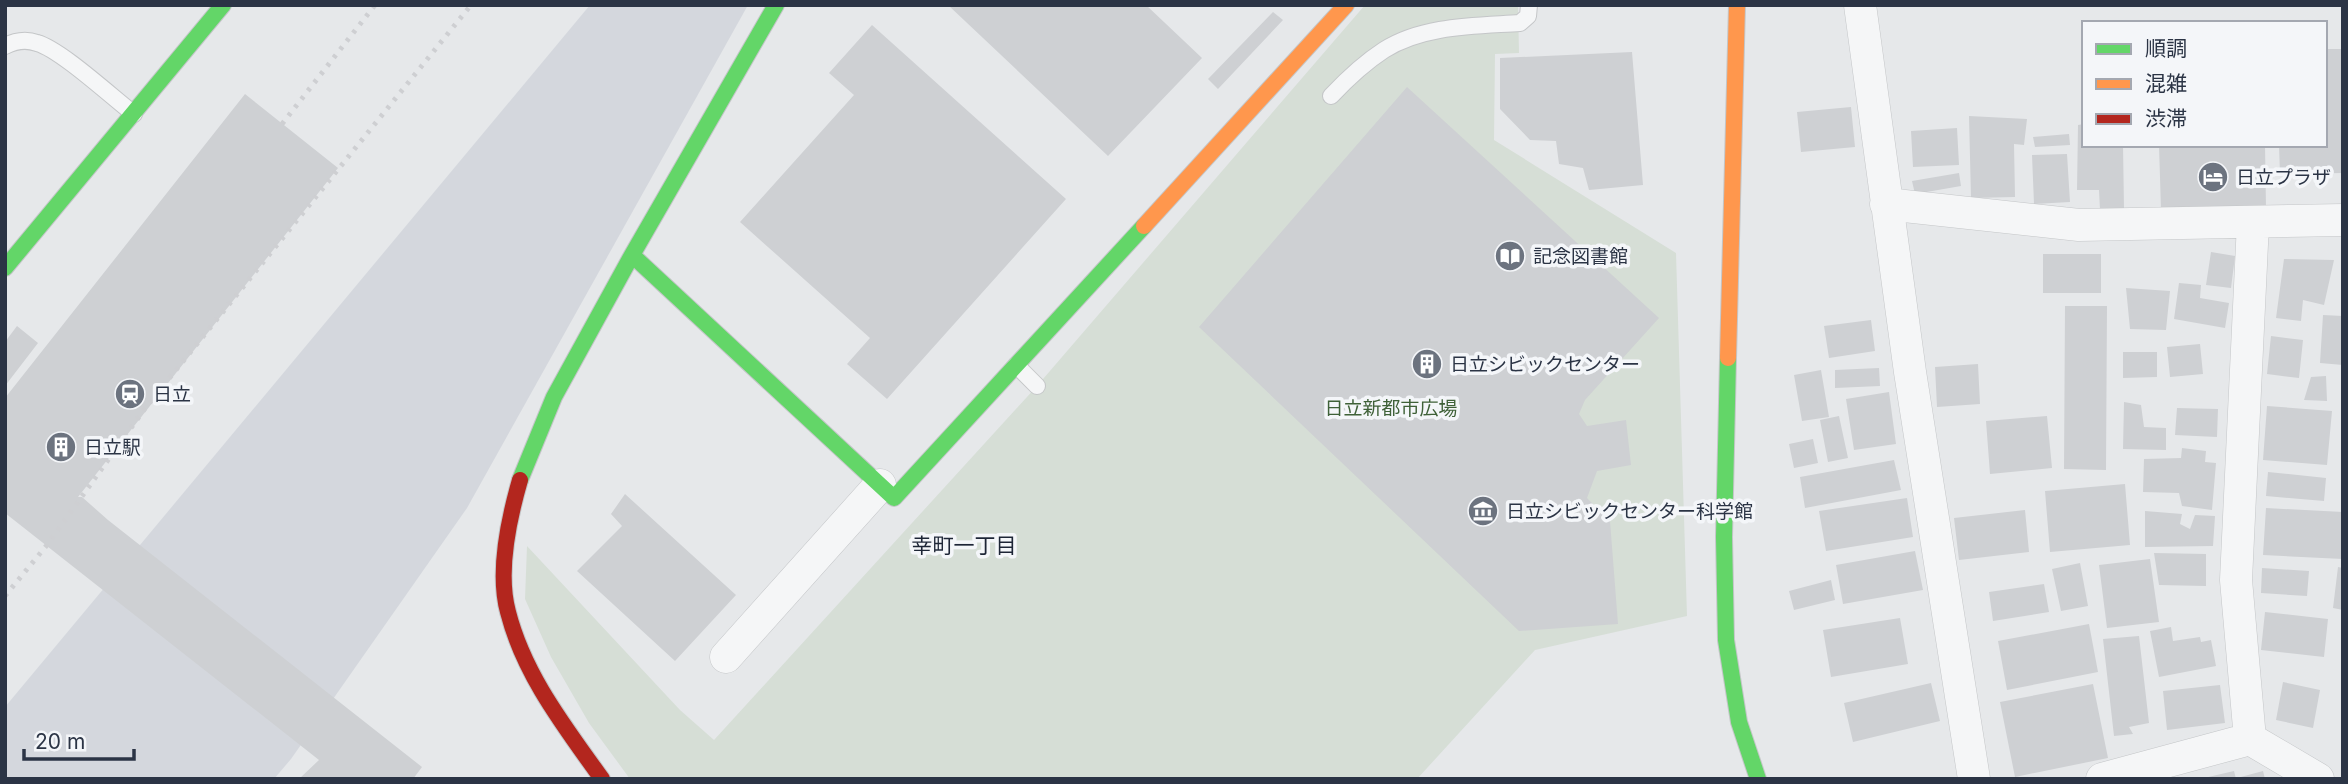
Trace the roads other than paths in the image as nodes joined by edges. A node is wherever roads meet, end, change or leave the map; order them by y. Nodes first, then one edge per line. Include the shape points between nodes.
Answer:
1 (223, 5) edge
2 (776, 5) edge
3 (1346, 5) edge
4 (1529, 5) edge
5 (1737, 5) edge
6 (1860, 5) edge
7 (5, 46) edge
8 (1331, 96) dead end
9 (134, 114) junction
10 (1886, 204) junction
11 (2343, 220) edge
12 (2253, 223) junction
13 (632, 255) junction
14 (5, 268) edge
15 (1016, 365) junction
16 (1037, 386) dead end
17 (880, 485) junction
18 (726, 657) dead end
19 (2250, 739) junction
20 (602, 779) edge
21 (1758, 779) edge
22 (1974, 779) edge
23 (2102, 779) edge
24 (2318, 779) edge

1 - 9 street
2 - 13 street
3 - 15 street
4 - 8 lane via 1528,16 1520,23 1456,27 1385,49
5 - 21 street via 1724,537 1726,640 1739,722
6 - 10 street
7 - 9 lane via 39,43
9 - 14 street
10 - 12 street via 2079,225
10 - 22 street
11 - 12 street
12 - 19 street via 2236,580
13 - 17 street
13 - 20 street via 554,397 525,465 510,514 504,563 507,610 525,659 551,709
15 - 16 lane
15 - 17 street via 894,498
17 - 18 street
19 - 23 street
19 - 24 street

